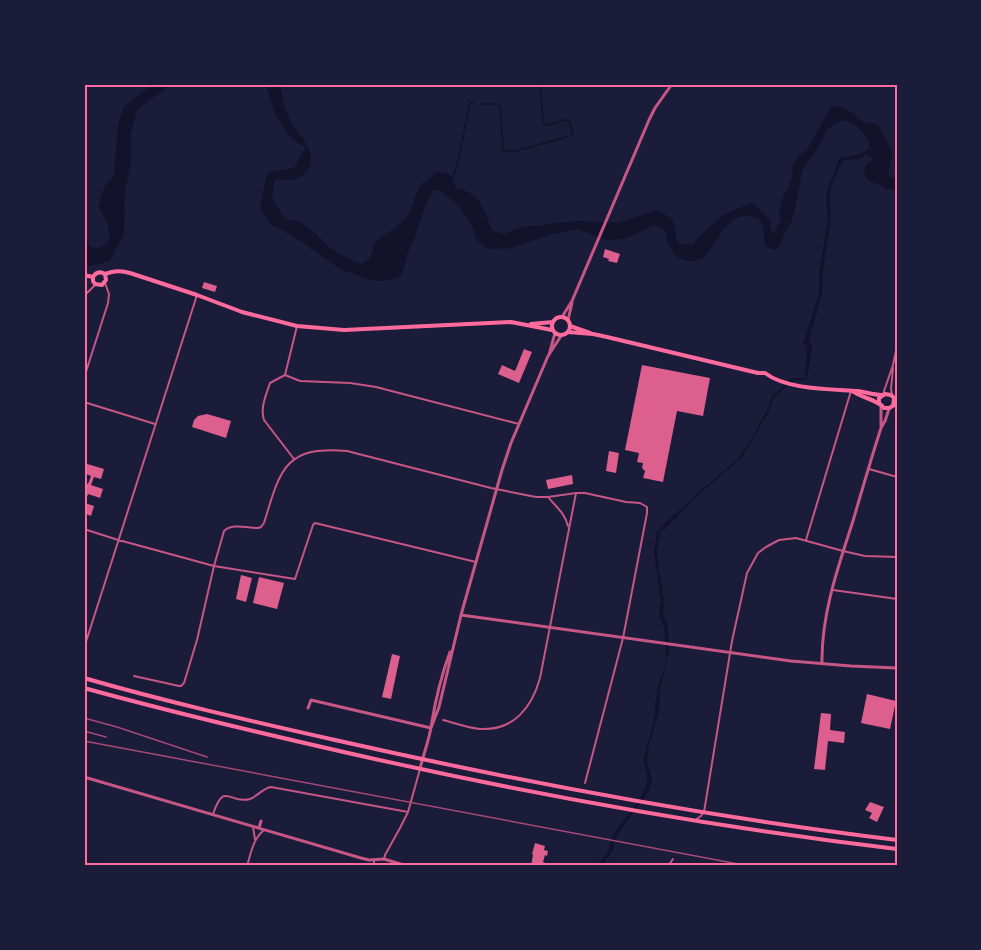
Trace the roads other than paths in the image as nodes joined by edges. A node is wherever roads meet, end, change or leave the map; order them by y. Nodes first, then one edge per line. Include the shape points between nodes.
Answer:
1 (672, 84) edge
2 (105, 274) junction
3 (84, 275) edge
4 (93, 277) junction
5 (105, 283) junction
6 (95, 285) junction
7 (197, 295) junction
8 (84, 296) edge
9 (572, 301) junction
10 (562, 317) junction
11 (568, 320) junction
12 (553, 322) junction
13 (527, 324) junction
14 (297, 326) junction
15 (570, 326) junction
16 (554, 331) junction
17 (568, 332) junction
18 (593, 334) junction
19 (561, 336) junction
20 (897, 346) edge
21 (896, 354) edge
22 (548, 356) junction
23 (893, 365) junction
24 (285, 375) junction
25 (84, 378) edge
26 (851, 391) junction
27 (882, 395) junction
28 (894, 399) edge
29 (84, 402) edge
30 (880, 405) junction
31 (897, 407) edge
32 (891, 408) junction
33 (155, 424) junction
34 (519, 424) junction
35 (881, 428) junction
36 (294, 459) junction
37 (869, 469) junction
38 (897, 477) edge
39 (496, 489) junction
40 (576, 493) junction
41 (548, 497) junction
42 (568, 528) junction
43 (84, 529) edge
44 (119, 540) junction
45 (806, 540) junction
46 (843, 551) junction
47 (897, 557) edge
48 (476, 562) junction
49 (214, 566) junction
50 (833, 590) junction
51 (897, 598) edge
52 (461, 615) junction
53 (549, 627) junction
54 (623, 638) junction
55 (84, 648) edge
56 (730, 652) junction
57 (822, 664) junction
58 (897, 668) edge
59 (134, 676) dead end
60 (84, 678) edge
61 (84, 688) edge
62 (308, 708) dead end
63 (443, 720) dead end
64 (431, 728) junction
65 (422, 760) junction
66 (420, 769) junction
67 (84, 777) edge
68 (585, 783) dead end
69 (408, 812) junction
70 (704, 812) junction
71 (213, 814) junction
72 (261, 820) dead end
73 (693, 821) junction
74 (252, 826) junction
75 (259, 828) junction
76 (264, 830) junction
77 (897, 840) edge
78 (255, 842) junction
79 (897, 849) edge
80 (384, 859) junction
81 (673, 859) dead end
82 (375, 860) junction
83 (247, 866) edge
84 (374, 866) edge
85 (407, 866) edge
86 (668, 866) edge

1 - 9 street via 649,120
2 - 4 main road via 98,272
2 - 5 main road
2 - 7 main road via 120,270
3 - 4 main road
4 - 6 main road
5 - 6 main road
5 - 25 street via 108,303
6 - 8 street
7 - 14 main road
7 - 33 street
9 - 10 street
9 - 11 street
10 - 11 main road
10 - 12 main road
11 - 15 main road
12 - 13 main road
12 - 16 main road
13 - 14 main road via 344,330
13 - 16 main road
14 - 24 street
15 - 17 main road
15 - 18 main road
16 - 19 main road
16 - 22 street
17 - 18 main road
17 - 19 main road
18 - 26 main road via 800,386
19 - 22 street
20 - 21 street
21 - 23 street
22 - 34 street
23 - 27 street
23 - 28 street
24 - 34 street via 300,381 375,387
24 - 36 street via 270,383 262,415
26 - 27 main road
26 - 30 main road
26 - 45 street
27 - 28 main road via 887,393
27 - 30 main road
28 - 32 main road
29 - 33 street
30 - 32 main road
30 - 35 street
31 - 32 main road
32 - 35 street
33 - 44 street
34 - 39 street
35 - 37 street
36 - 39 street via 326,449 346,451
36 - 49 street via 278,479 264,523 258,528 232,526 224,531
37 - 38 street
37 - 46 street
39 - 41 street
39 - 48 street
40 - 41 street
40 - 42 street
40 - 54 street via 640,503 647,510
41 - 42 street via 562,512
42 - 53 street
43 - 44 street
44 - 49 street
44 - 55 street
45 - 46 street
45 - 56 street via 779,540 753,560
46 - 47 street
46 - 50 street
48 - 49 street via 315,523 295,579
48 - 52 street
49 - 59 street via 184,683 179,686
50 - 51 street
50 - 57 street via 825,622
52 - 53 street
52 - 64 street
53 - 54 street
53 - 63 street via 537,686 521,714 506,725 489,729
54 - 56 street
54 - 68 street
56 - 57 street
56 - 70 street
57 - 58 street
60 - 65 main road
61 - 66 main road
62 - 64 street via 312,700
64 - 65 street
65 - 66 street
65 - 70 main road
66 - 69 street
66 - 73 main road
67 - 71 street
69 - 71 street via 271,787 246,799 221,797
69 - 80 street
70 - 73 street
70 - 77 main road
71 - 74 street
72 - 75 street
73 - 79 main road
74 - 75 street
74 - 78 street
75 - 76 street
76 - 78 street
76 - 82 street
78 - 83 street
80 - 82 street
80 - 85 street
81 - 86 street
82 - 84 street

